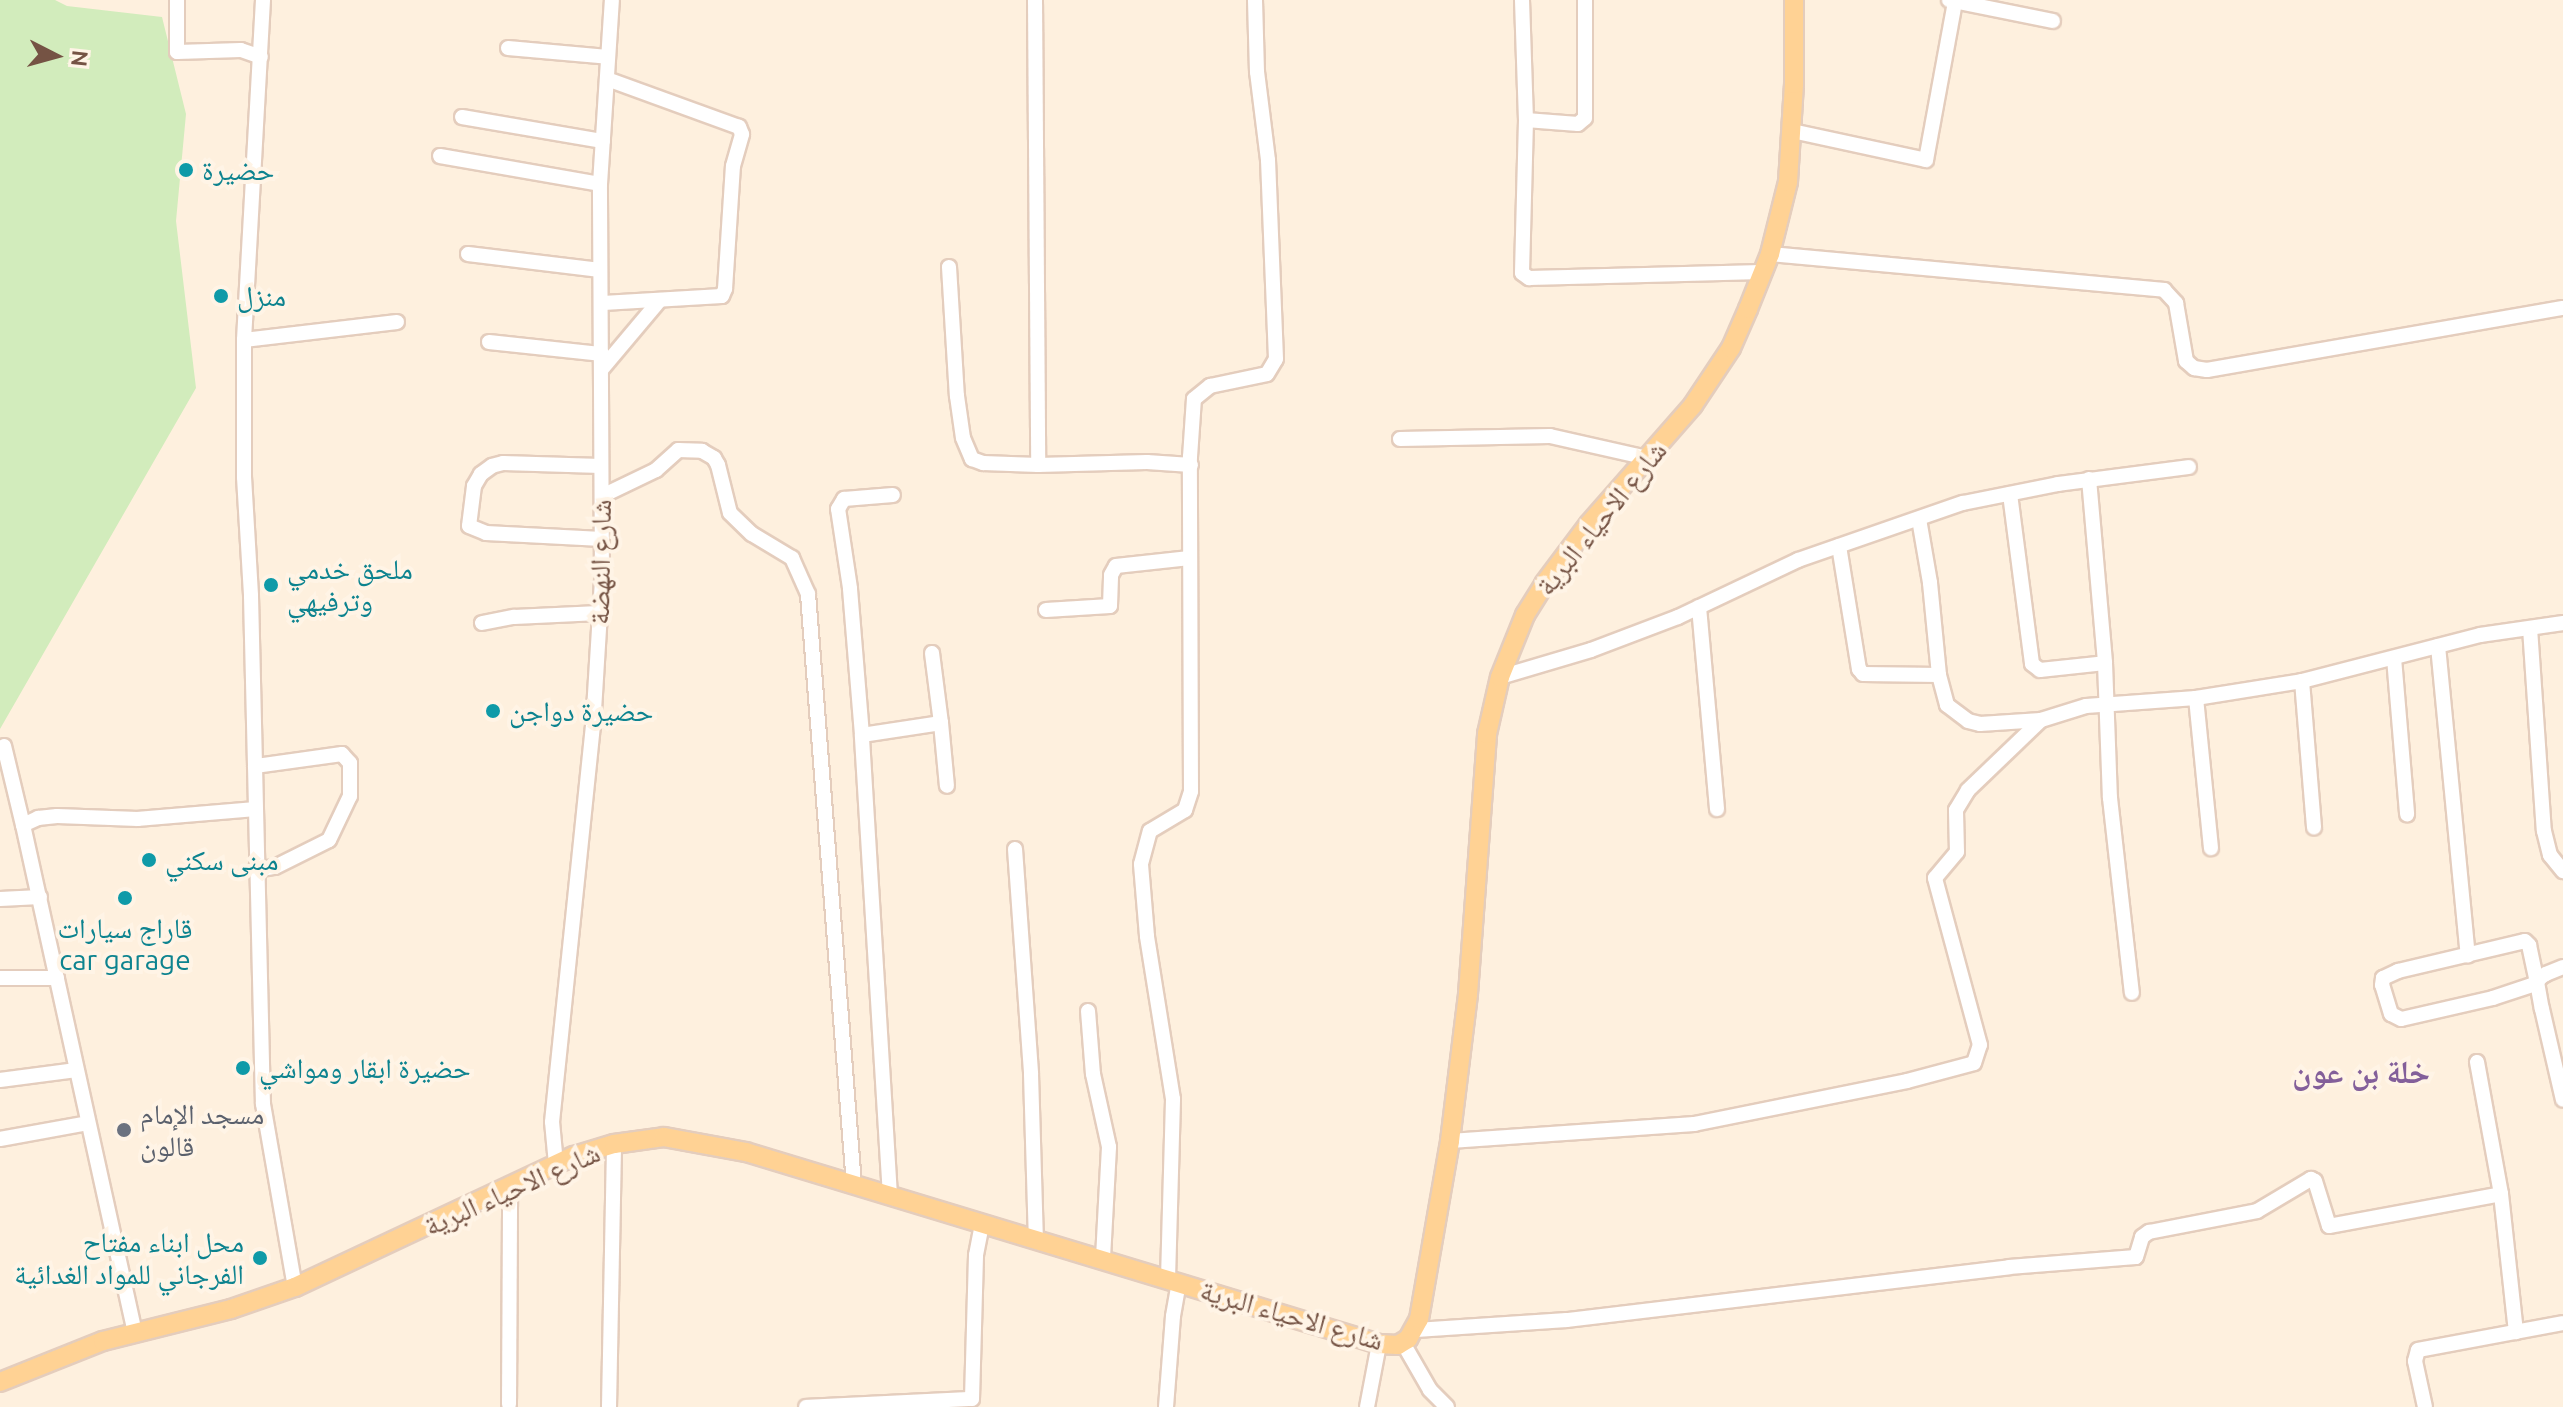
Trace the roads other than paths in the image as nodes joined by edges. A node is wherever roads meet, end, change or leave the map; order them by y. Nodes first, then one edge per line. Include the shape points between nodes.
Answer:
1 (177, 0) edge
2 (263, 0) edge
3 (612, 0) edge
4 (1035, 0) edge
5 (1255, 0) edge
6 (1522, 0) edge
7 (1585, 0) edge
8 (1794, 0) edge
9 (1952, 1) edge
10 (2053, 21) dead end
11 (508, 48) dead end
12 (261, 57) junction
13 (608, 57) junction
14 (607, 79) junction
15 (462, 117) dead end
16 (1526, 120) junction
17 (1792, 131) junction
18 (603, 141) junction
19 (440, 156) dead end
20 (600, 184) junction
21 (468, 254) dead end
22 (1770, 254) junction
23 (949, 267) dead end
24 (600, 270) junction
25 (1762, 272) junction
26 (659, 301) junction
27 (603, 303) junction
28 (2563, 308) edge
29 (397, 322) dead end
30 (244, 340) junction
31 (489, 342) dead end
32 (602, 362) junction
33 (1400, 439) dead end
34 (1648, 458) junction
35 (1038, 465) junction
36 (1191, 465) junction
37 (601, 466) junction
38 (2189, 467) dead end
39 (2089, 479) junction
40 (2010, 494) junction
41 (893, 495) dead end
42 (602, 496) junction
43 (1919, 519) junction
44 (602, 539) junction
45 (1839, 546) junction
46 (1190, 558) junction
47 (1699, 607) junction
48 (1046, 610) dead end
49 (599, 613) junction
50 (482, 623) dead end
51 (2563, 623) edge
52 (2530, 628) junction
53 (2438, 646) junction
54 (932, 653) dead end
55 (2394, 658) junction
56 (2105, 663) junction
57 (1939, 675) junction
58 (1500, 677) junction
59 (2302, 681) junction
60 (2196, 698) junction
61 (2105, 705) junction
62 (2041, 720) junction
63 (941, 723) junction
64 (862, 735) junction
65 (4, 746) dead end
66 (255, 766) junction
67 (947, 786) dead end
68 (255, 809) junction
69 (1717, 809) dead end
70 (2407, 814) dead end
71 (23, 825) junction
72 (2314, 828) dead end
73 (2211, 848) dead end
74 (1015, 849) dead end
75 (255, 870) junction
76 (2563, 871) edge
77 (40, 897) junction
78 (0, 899) edge
79 (2468, 956) junction
80 (2563, 967) edge
81 (0, 978) edge
82 (57, 978) junction
83 (2537, 982) junction
84 (2132, 993) dead end
85 (1088, 1011) dead end
86 (2477, 1062) dead end
87 (76, 1070) junction
88 (0, 1080) edge
89 (2563, 1100) edge
90 (88, 1123) junction
91 (0, 1139) edge
92 (1450, 1141) junction
93 (614, 1144) junction
94 (556, 1164) junction
95 (854, 1185) junction
96 (510, 1188) junction
97 (2501, 1194) junction
98 (890, 1196) junction
99 (982, 1223) junction
100 (1036, 1239) junction
101 (1103, 1259) junction
102 (1174, 1281) junction
103 (295, 1287) junction
104 (2563, 1323) edge
105 (2516, 1332) junction
106 (135, 1333) junction
107 (1409, 1336) junction
108 (1379, 1344) junction
109 (0, 1382) edge
110 (937, 1403) edge
111 (509, 1404) dead end
112 (609, 1407) edge
113 (806, 1407) edge
114 (1166, 1407) edge
115 (1367, 1407) edge
116 (1447, 1407) edge
117 (2425, 1407) edge

1 - 12 street via 177,52 241,50
2 - 12 street
3 - 13 street, شارع النهضة
4 - 35 street
5 - 36 street via 1276,359 1267,374 1210,386 1200,393 1192,412
6 - 16 street
7 - 16 street via 1585,118 1578,124
8 - 17 main road, شارع الاحياء البرية
9 - 10 street
9 - 17 street via 1926,160
11 - 13 street
12 - 30 street
13 - 14 street, شارع النهضة
14 - 18 street, شارع النهضة
14 - 26 street via 742,130 733,166 725,289 715,298
15 - 18 street
16 - 25 street via 1526,277
17 - 22 main road, شارع الاحياء البرية via 1788,182
18 - 20 street, شارع النهضة
19 - 20 street
20 - 24 street, شارع النهضة
21 - 24 street
22 - 25 main road, شارع الاحياء البرية
22 - 28 street via 2164,290 2176,303 2186,361 2207,370
23 - 35 street via 957,396 967,452 978,462
24 - 27 street, شارع النهضة
25 - 34 main road, شارع الاحياء البرية via 1731,348
26 - 27 street
26 - 32 street
27 - 32 street, شارع النهضة
29 - 30 street
30 - 66 street
31 - 32 street
32 - 37 street, شارع النهضة
33 - 34 street via 1550,436
34 - 58 main road, شارع الاحياء البرية via 1544,584
35 - 36 street
36 - 46 street
37 - 42 street, شارع النهضة
37 - 44 street via 492,466 474,486 469,526 486,533
38 - 39 street
39 - 40 street
39 - 56 street
40 - 43 street
40 - 56 street via 2032,664 2040,670
41 - 64 street via 844,499 838,509
42 - 44 street, شارع النهضة
42 - 95 street via 656,470 678,450 702,451 718,465 730,513 752,534 792,558 808,594
43 - 45 street
43 - 57 street
44 - 49 street, شارع النهضة
45 - 47 street
45 - 57 street via 1859,669 1863,674
46 - 48 street via 1116,566 1111,570 1110,606
46 - 102 street via 1191,791 1185,810 1150,831 1141,864 1173,1099
47 - 58 street via 1591,650
47 - 69 street
49 - 50 street
49 - 94 street, شارع النهضة via 552,1122
51 - 52 street
52 - 53 street
52 - 76 street via 2544,831 2550,855
53 - 55 street
53 - 79 street
54 - 63 street
55 - 59 street
55 - 70 street
56 - 61 street
57 - 62 street via 1947,705 1968,721
58 - 92 main road, شارع الاحياء البرية via 1486,749 1468,994
59 - 60 street
59 - 72 street
60 - 61 street
60 - 73 street
61 - 62 street
61 - 84 street
62 - 92 street via 1968,790 1956,810 1957,852 1935,878 1980,1045 1974,1063 1694,1124
63 - 64 street
63 - 67 street
64 - 98 street
65 - 71 street
66 - 68 street
66 - 75 street via 342,754 350,763 350,796 329,840 275,867
68 - 71 street via 138,819 57,816
68 - 75 street
71 - 77 street
74 - 100 street
75 - 103 street via 263,1104
77 - 78 street
77 - 82 street
79 - 83 street via 2525,941
79 - 83 street via 2383,978 2391,1014 2401,1019
80 - 83 street
81 - 82 street
82 - 87 street
83 - 89 street
85 - 101 street via 1093,1074 1109,1147
86 - 97 street
87 - 88 street
87 - 90 street
90 - 91 street
90 - 106 street
92 - 107 main road, شارع الاحياء البرية
93 - 94 main road, شارع الاحياء البرية
93 - 95 main road, شارع الاحياء البرية via 664,1137 702,1141
93 - 112 street
94 - 96 main road, شارع الاحياء البرية
95 - 98 main road, شارع الاحياء البرية
96 - 103 main road, شارع الاحياء البرية
96 - 111 street
97 - 105 street
97 - 107 street via 2329,1226 2311,1179 2257,1211 2149,1232 2136,1257
98 - 99 main road, شارع الاحياء البرية
99 - 100 main road, شارع الاحياء البرية
99 - 110 street via 976,1255 974,1395
100 - 101 main road, شارع الاحياء البرية
101 - 102 main road, شارع الاحياء البرية
102 - 108 main road, شارع الاحياء البرية
102 - 114 street
103 - 106 main road, شارع الاحياء البرية
104 - 105 street
105 - 117 street via 2418,1350 2415,1361
106 - 109 main road, شارع الاحياء البرية via 76,1350
107 - 108 main road, شارع الاحياء البرية
107 - 116 street via 1430,1390
108 - 115 street
110 - 113 street

